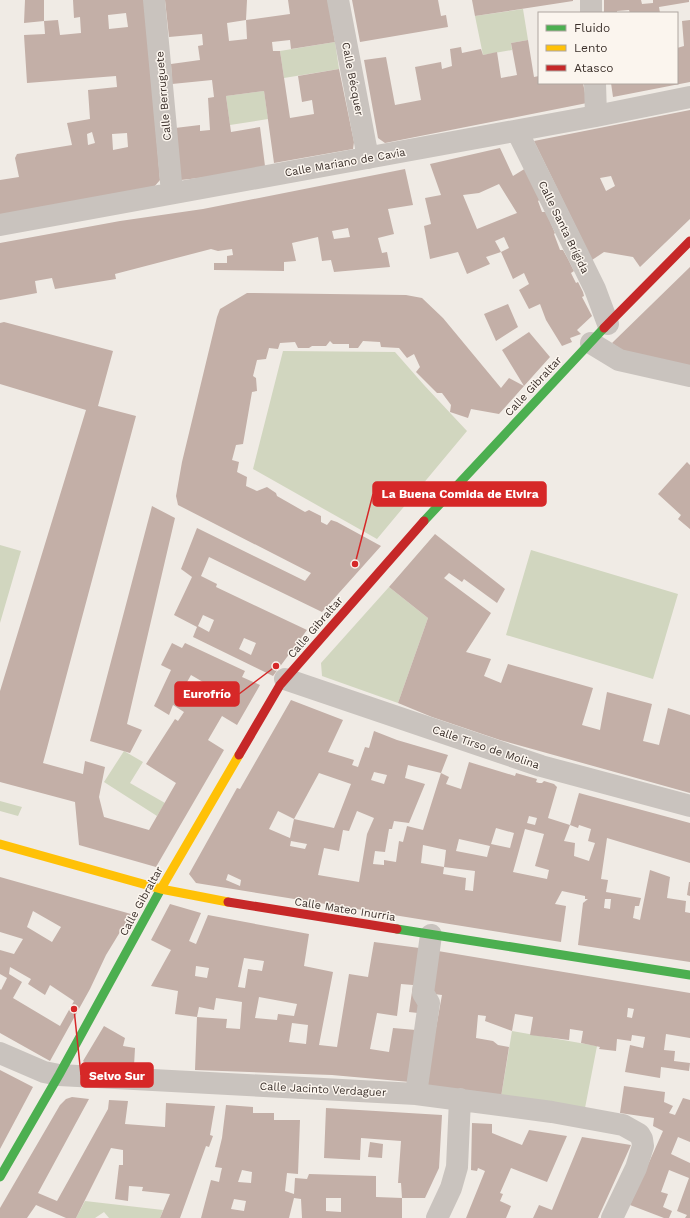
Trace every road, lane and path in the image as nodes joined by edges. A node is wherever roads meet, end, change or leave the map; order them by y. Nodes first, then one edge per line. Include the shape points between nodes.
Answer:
1 (154, 0) edge
2 (338, 0) edge
3 (591, 0) edge
4 (591, 12) edge
5 (595, 84) edge
6 (690, 97) edge
7 (596, 116) junction
8 (517, 130) junction
9 (368, 158) junction
10 (172, 193) junction
11 (0, 225) edge
12 (690, 241) edge
13 (608, 324) junction
14 (591, 343) junction
15 (690, 376) edge
16 (285, 679) junction
17 (690, 806) edge
18 (0, 844) edge
19 (161, 889) junction
20 (431, 935) junction
21 (690, 975) edge
22 (0, 1053) edge
23 (59, 1075) junction
24 (416, 1094) junction
25 (460, 1099) junction
26 (0, 1176) edge
27 (437, 1218) edge
28 (612, 1218) edge

1 - 10 street, Calle Berruguete
2 - 9 street, Calle Bécquer
3 - 4 street
5 - 7 street
6 - 7 street, Calle Mariano de Cavia
7 - 8 street, Calle Mariano de Cavia
8 - 9 street, Calle Mariano de Cavia
8 - 13 street, Calle Santa Brígida via 595,289
9 - 10 street, Calle Mariano de Cavia
10 - 11 street, Calle Mariano de Cavia
12 - 13 main road, Calle Gibraltar
13 - 14 main road, Calle Gibraltar
14 - 15 street via 619,360
14 - 16 main road, Calle Gibraltar via 444,499
16 - 17 street, Calle Tirso de Molina via 541,766
16 - 19 main road, Calle Gibraltar
18 - 19 main road, Calle Mateo Inurria
19 - 20 main road, Calle Mateo Inurria
19 - 23 main road, Calle Gibraltar
20 - 21 main road, Calle Mateo Inurria
20 - 24 street via 423,993 429,1003
22 - 23 street, Calle Jacinto Verdaguer via 44,1072
23 - 24 street, Calle Jacinto Verdaguer
23 - 26 main road, Calle Gibraltar
24 - 25 street, Calle Jacinto Verdaguer
25 - 27 street via 457,1167 451,1188
25 - 28 street, Calle Jacinto Verdaguer via 623,1124 633,1130 642,1139 641,1156

